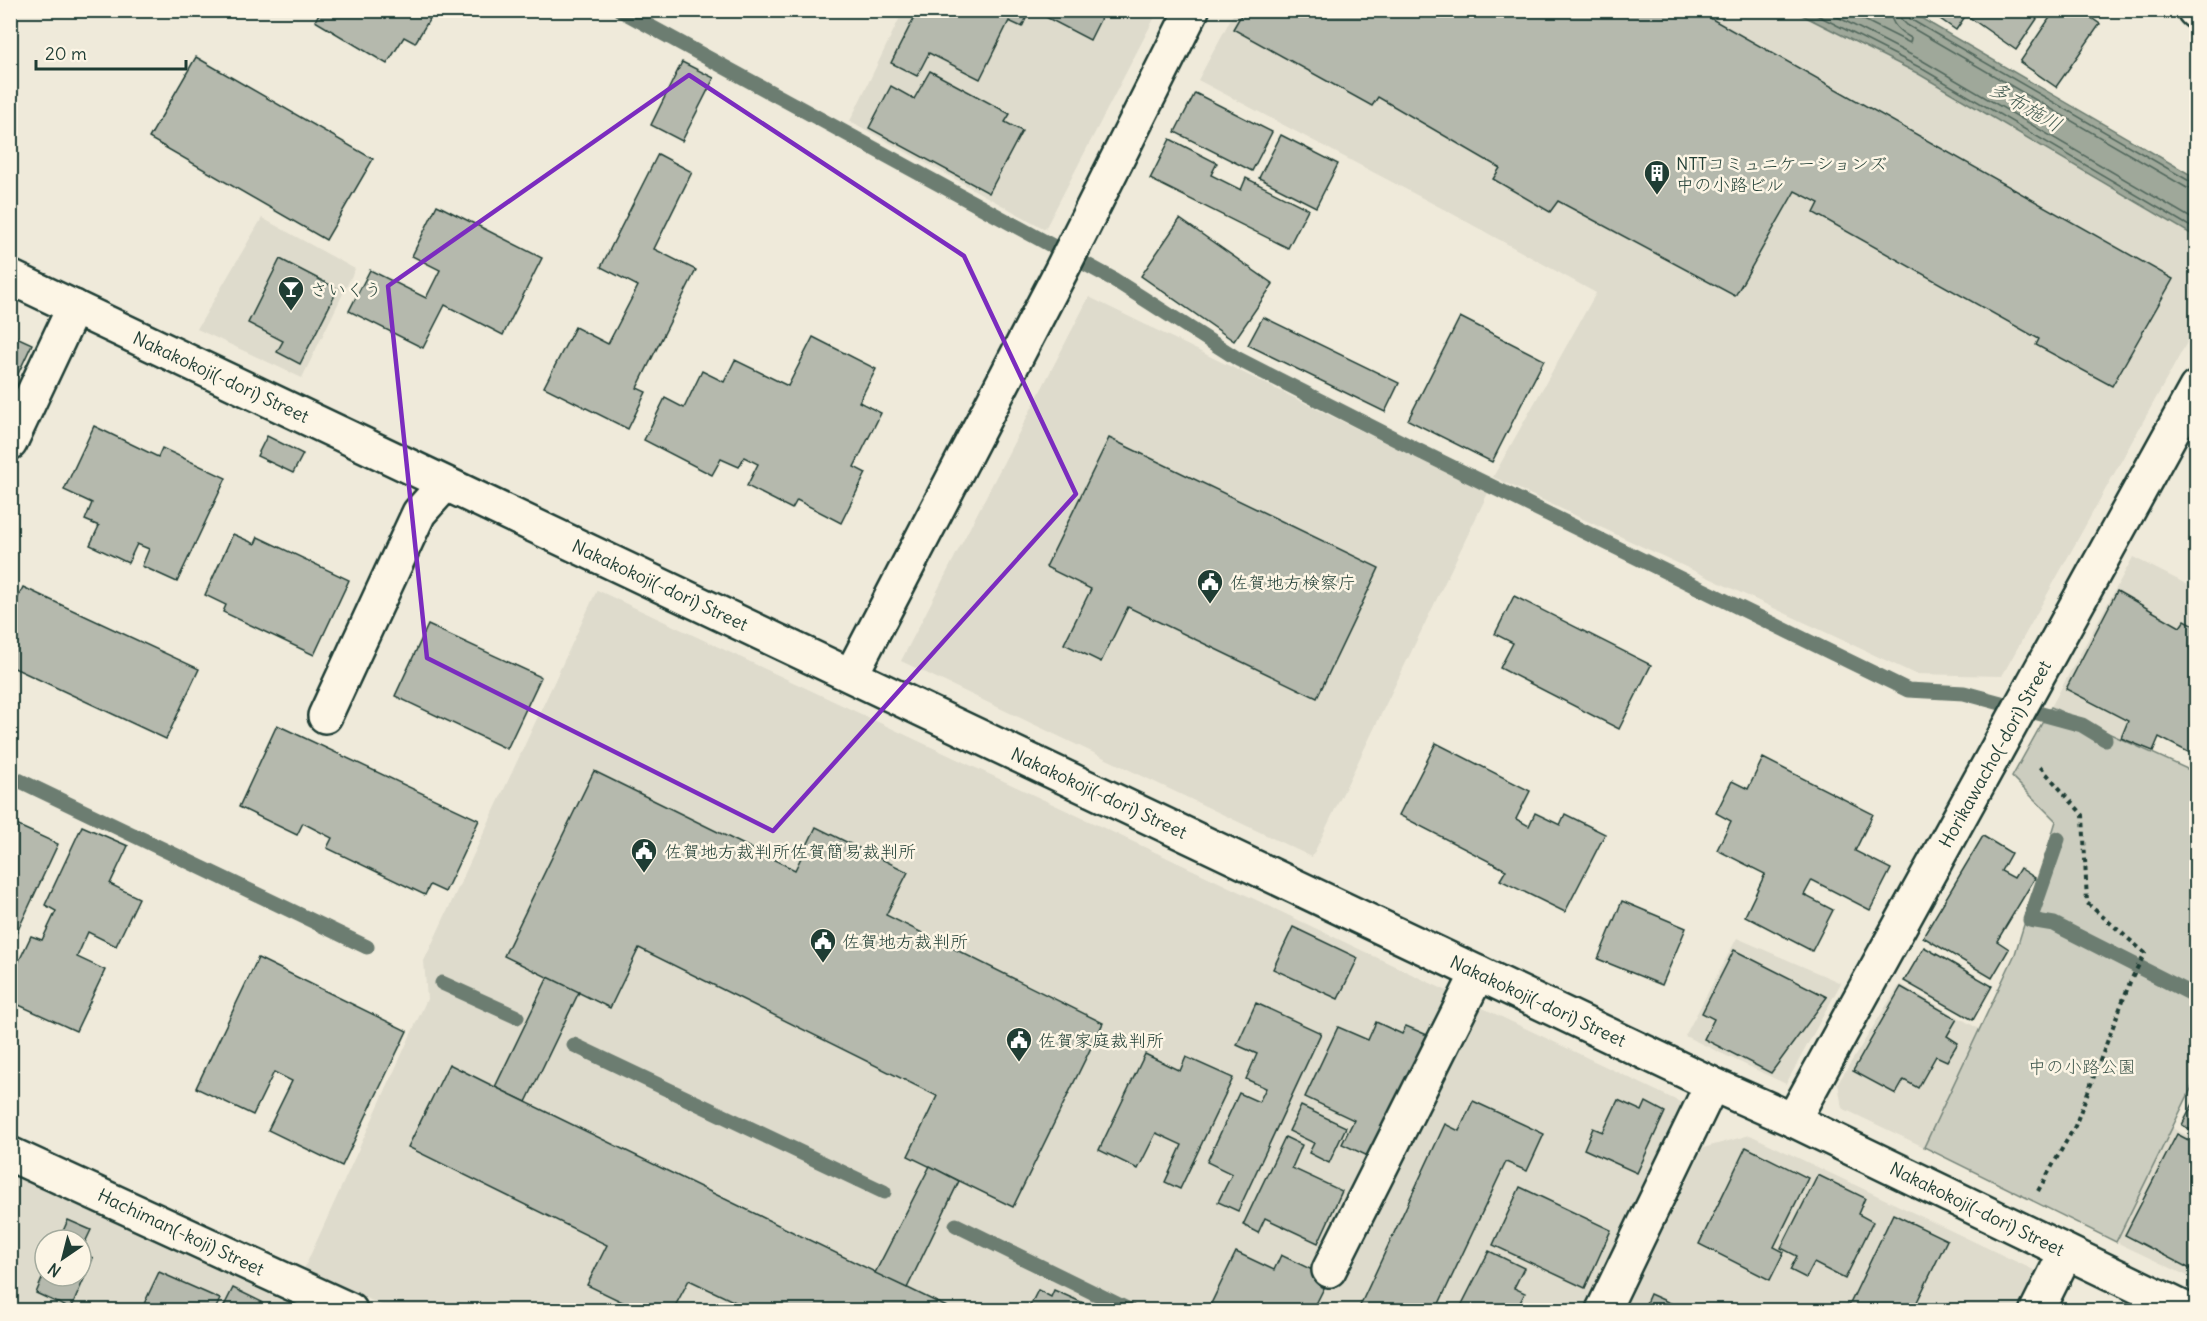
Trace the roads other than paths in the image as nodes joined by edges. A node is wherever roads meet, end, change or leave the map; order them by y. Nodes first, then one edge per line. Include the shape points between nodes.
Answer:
1 (1192, 10) edge
2 (10, 278) edge
3 (74, 307) junction
4 (2196, 388) edge
5 (10, 443) edge
6 (445, 484) junction
7 (851, 675) junction
8 (325, 716) dead end
9 (1478, 973) junction
10 (1712, 1084) junction
11 (1793, 1120) junction
12 (10, 1154) edge
13 (2066, 1252) junction
14 (1329, 1270) dead end
15 (350, 1311) edge
16 (1603, 1311) edge
17 (2037, 1311) edge
18 (2187, 1311) edge

1 - 7 street
2 - 3 street, Nakakokoji(-dori) Street
3 - 5 street
3 - 6 street, Nakakokoji(-dori) Street
4 - 11 street, Horikawacho(-dori) Street
6 - 7 street, Nakakokoji(-dori) Street
6 - 8 street via 419,513
7 - 9 street, Nakakokoji(-dori) Street
9 - 10 street, Nakakokoji(-dori) Street
9 - 14 street
10 - 11 street, Nakakokoji(-dori) Street
10 - 16 street
11 - 13 street, Nakakokoji(-dori) Street
12 - 15 street, Hachiman(-koji) Street
13 - 17 street
13 - 18 street, Nakakokoji(-dori) Street

